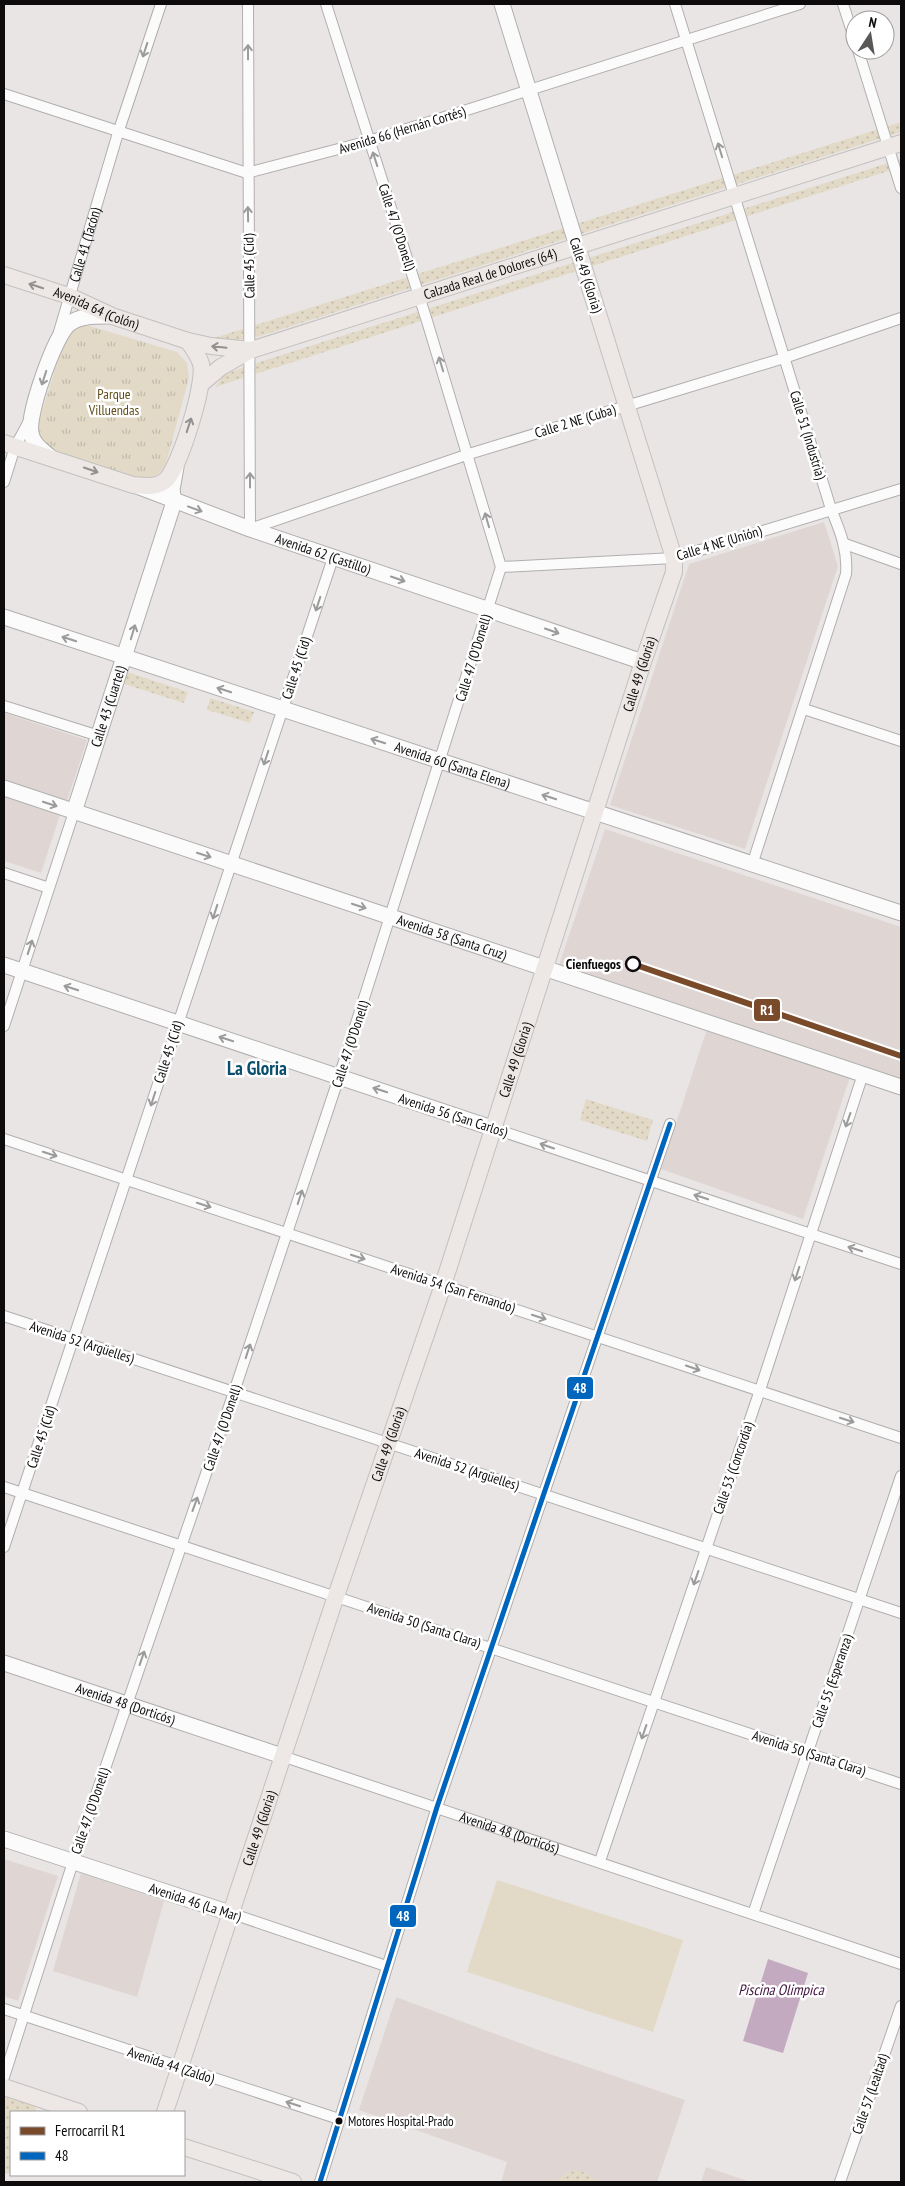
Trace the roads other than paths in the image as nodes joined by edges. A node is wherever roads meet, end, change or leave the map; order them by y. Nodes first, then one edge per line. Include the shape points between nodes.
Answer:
1 (161, 4) edge
2 (248, 4) edge
3 (326, 4) edge
4 (502, 4) edge
5 (675, 4) edge
6 (800, 4) edge
7 (686, 40) junction
8 (862, 60) edge
9 (528, 91) junction
10 (4, 94) edge
11 (118, 133) junction
12 (369, 141) junction
13 (895, 145) edge
14 (247, 174) junction
15 (901, 188) edge
16 (734, 197) junction
17 (577, 246) junction
18 (4, 275) edge
19 (68, 296) junction
20 (420, 296) junction
21 (112, 316) junction
22 (901, 318) edge
23 (56, 340) junction
24 (188, 341) junction
25 (251, 350) junction
26 (784, 358) junction
27 (202, 384) junction
28 (628, 405) junction
29 (31, 416) junction
30 (10, 445) edge
31 (469, 454) junction
32 (49, 456) junction
33 (176, 467) junction
34 (4, 482) edge
35 (134, 485) junction
36 (901, 489) edge
37 (174, 502) junction
38 (832, 509) junction
39 (250, 529) junction
40 (844, 544) junction
41 (333, 558) junction
42 (674, 558) junction
43 (901, 564) edge
44 (501, 567) junction
45 (488, 610) junction
46 (4, 617) edge
47 (125, 657) junction
48 (643, 662) junction
49 (4, 706) edge
50 (283, 709) junction
51 (804, 709) junction
52 (99, 736) junction
53 (901, 741) edge
54 (440, 762) junction
55 (4, 788) edge
56 (74, 812) junction
57 (595, 813) junction
58 (231, 864) junction
59 (752, 866) junction
60 (4, 873) edge
61 (50, 888) junction
62 (901, 914) edge
63 (391, 916) junction
64 (4, 965) edge
65 (545, 968) junction
66 (22, 971) junction
67 (178, 1023) junction
68 (4, 1026) edge
69 (863, 1074) junction
70 (339, 1077) junction
71 (901, 1087) edge
72 (670, 1124) dead end
73 (492, 1128) junction
74 (4, 1138) edge
75 (126, 1179) junction
76 (652, 1181) junction
77 (288, 1233) junction
78 (810, 1234) junction
79 (901, 1264) edge
80 (443, 1285) junction
81 (4, 1316) edge
82 (599, 1337) junction
83 (73, 1339) junction
84 (760, 1390) junction
85 (234, 1392) junction
86 (901, 1438) edge
87 (389, 1444) junction
88 (901, 1476) edge
89 (4, 1487) edge
90 (22, 1493) junction
91 (543, 1494) junction
92 (180, 1545) junction
93 (4, 1547) edge
94 (706, 1549) junction
95 (336, 1596) junction
96 (860, 1600) junction
97 (901, 1613) edge
98 (491, 1648) junction
99 (4, 1663) edge
100 (654, 1702) junction
101 (127, 1704) junction
102 (808, 1753) junction
103 (282, 1756) junction
104 (901, 1784) edge
105 (437, 1807) junction
106 (4, 1839) edge
107 (600, 1861) junction
108 (73, 1862) junction
109 (230, 1913) junction
110 (753, 1914) junction
111 (901, 1964) edge
112 (386, 1966) junction
113 (901, 2006) edge
114 (4, 2009) edge
115 (22, 2015) junction
116 (178, 2067) junction
117 (4, 2077) edge
118 (4, 2087) edge
119 (165, 2110) edge
120 (76, 2111) edge
121 (340, 2119) junction
122 (186, 2146) edge
123 (293, 2182) edge
124 (320, 2182) edge
125 (840, 2182) edge

1 -> 11 street, Calle 41 (Tacón)
14 -> 2 street, Calle 45 (Cid)
3 - 12 street, Calle 47 (O'Donell)
4 - 9 street, Calle 49 (Gloria)
5 - 7 street, Calle 51 (Industria)
6 - 7 street, Avenida 66 (Hernán Cortés)
7 - 9 street, Avenida 66 (Hernán Cortés)
16 -> 7 street, Calle 51 (Industria)
8 - 13 street
9 - 12 street, Avenida 66 (Hernán Cortés)
9 - 17 street, Calle 49 (Gloria)
10 - 11 street
11 - 14 street
11 - 19 street, Calle 41 (Tacón)
12 - 14 street, Avenida 66 (Hernán Cortés)
20 -> 12 street, Calle 47 (O'Donell)
13 - 15 street
13 - 16 main road, Calzada Real de Dolores (64)
25 -> 14 street, Calle 45 (Cid)
16 - 17 main road, Calzada Real de Dolores (64)
16 - 26 street, Calle 51 (Industria)
17 - 20 main road, Calzada Real de Dolores (64)
17 - 28 main road, Calle 49 (Gloria)
19 -> 18 main road, Avenida 64 (Colón)
19 - 21 main road, Avenida 64 (Colón)
19 - 23 street, Calle 41 (Tacón)
20 - 25 main road, Calzada Real de Dolores (64)
31 -> 20 street, Calle 47 (O'Donell)
21 - 23 street via 86,317 68,324
21 - 24 main road, Avenida 64 (Colón)
22 - 26 street, Calle 2 NE (Cuba)
23 -> 29 street, Calle 41 (Tacón)
25 -> 24 main road, Calzada Real de Dolores (64)
24 - 27 main road via 201,363
25 - 27 main road, Calzada Real de Dolores (64) via 220,367
39 -> 25 street, Calle 45 (Cid)
26 - 28 street, Calle 2 NE (Cuba)
26 - 38 street, Calle 51 (Industria)
33 -> 27 main road, Calle 43 (Cuartel)
28 - 31 street, Calle 2 NE (Cuba)
28 - 42 main road, Calle 49 (Gloria)
29 - 30 street, Calle 41 (Tacón)
29 - 32 street via 30,432 35,444
30 - 32 main road, Avenida 62 (Castillo)
30 - 34 street, Calle 41 (Tacón)
31 - 39 street, Calle 2 NE (Cuba)
44 -> 31 street, Calle 47 (O'Donell)
32 -> 35 main road, Avenida 62 (Castillo)
33 - 35 main road via 165,480 149,487
33 - 37 street, Calle 43 (Cuartel) via 172,490
35 - 37 street, Avenida 62 (Castillo)
36 - 38 street, Calle 4 NE (Unión)
37 -> 39 street, Avenida 62 (Castillo)
47 -> 37 street, Calle 43 (Cuartel)
38 - 40 street, Calle 51 (Industria)
38 - 42 street, Calle 4 NE (Unión)
39 - 41 street, Avenida 62 (Castillo)
40 - 43 street
40 - 51 street, Calle 51 (Industria) via 846,574
41 -> 45 street, Avenida 62 (Castillo)
41 -> 50 street, Calle 45 (Cid)
42 - 44 street, Calle 4 NE (Unión)
42 - 48 main road, Calle 49 (Gloria) via 674,572
44 - 45 street, Calle 47 (O'Donell)
45 -> 48 street, Avenida 62 (Castillo)
45 - 54 street, Calle 47 (O'Donell)
47 -> 46 street, Avenida 60 (Santa Elena)
50 -> 47 street, Avenida 60 (Santa Elena)
47 - 52 street, Calle 43 (Cuartel)
48 - 57 main road, Calle 49 (Gloria)
49 - 52 street
54 -> 50 street, Avenida 60 (Santa Elena)
50 -> 58 street, Calle 45 (Cid)
51 - 53 street
51 - 59 street, Calle 51 (Industria)
52 - 56 street, Calle 43 (Cuartel)
57 -> 54 street, Avenida 60 (Santa Elena)
54 - 63 street, Calle 47 (O'Donell)
55 -> 56 street, Avenida 58 (Santa Cruz)
56 -> 58 street, Avenida 58 (Santa Cruz)
56 - 61 street, Calle 43 (Cuartel)
57 - 59 street, Avenida 60 (Santa Elena)
57 - 65 main road, Calle 49 (Gloria)
58 -> 63 street, Avenida 58 (Santa Cruz)
58 -> 67 street, Calle 45 (Cid)
59 - 62 street, Avenida 60 (Santa Elena)
60 - 61 street
66 -> 61 street, Calle 43 (Cuartel)
63 - 65 street, Avenida 58 (Santa Cruz)
63 - 70 street, Calle 47 (O'Donell)
64 - 66 street, Avenida 56 (San Carlos)
65 - 69 street, Avenida 58 (Santa Cruz)
65 - 73 main road, Calle 49 (Gloria)
67 -> 66 street, Avenida 56 (San Carlos)
66 - 68 street, Calle 43 (Cuartel)
70 -> 67 street, Avenida 56 (San Carlos)
67 -> 75 street, Calle 45 (Cid)
69 - 71 street, Avenida 58 (Santa Cruz)
69 -> 78 street, Calle 53 (Concordia)
73 -> 70 street, Avenida 56 (San Carlos)
77 -> 70 street, Calle 47 (O'Donell)
72 - 76 street
76 -> 73 street, Avenida 56 (San Carlos)
73 - 80 main road, Calle 49 (Gloria)
74 -> 75 street, Avenida 54 (San Fernando)
75 -> 77 street, Avenida 54 (San Fernando)
75 - 83 street, Calle 45 (Cid)
78 -> 76 street, Avenida 56 (San Carlos)
76 - 82 street
77 -> 80 street, Avenida 54 (San Fernando)
85 -> 77 street, Calle 47 (O'Donell)
79 -> 78 street, Avenida 56 (San Carlos)
78 -> 84 street, Calle 53 (Concordia)
80 -> 82 street, Avenida 54 (San Fernando)
80 - 87 main road, Calle 49 (Gloria)
81 - 83 street, Avenida 52 (Argüelles)
82 -> 84 street, Avenida 54 (San Fernando)
82 - 91 street
83 - 85 street, Avenida 52 (Argüelles)
83 - 90 street, Calle 45 (Cid)
84 -> 86 street, Avenida 54 (San Fernando)
84 - 94 street, Calle 53 (Concordia)
85 - 87 street, Avenida 52 (Argüelles)
92 -> 85 street, Calle 47 (O'Donell)
87 - 91 street, Avenida 52 (Argüelles)
87 - 95 main road, Calle 49 (Gloria)
88 - 96 street, Calle 55 (Esperanza)
89 - 90 street, Avenida 50 (Santa Clara)
90 - 92 street, Avenida 50 (Santa Clara)
90 - 93 street, Calle 45 (Cid)
91 - 94 street, Avenida 52 (Argüelles)
91 - 98 street
92 - 95 street, Avenida 50 (Santa Clara)
101 -> 92 street, Calle 47 (O'Donell)
94 - 96 street, Avenida 52 (Argüelles)
94 -> 100 street, Calle 53 (Concordia)
95 - 98 street, Avenida 50 (Santa Clara)
95 - 103 main road, Calle 49 (Gloria)
96 - 97 street, Avenida 52 (Argüelles)
96 - 102 street, Calle 55 (Esperanza)
98 - 100 street, Avenida 50 (Santa Clara)
98 - 105 street
99 - 101 street, Avenida 48 (Dorticós)
100 - 102 street, Avenida 50 (Santa Clara)
100 -> 107 street, Calle 53 (Concordia)
101 - 103 street, Avenida 48 (Dorticós)
101 - 108 street, Calle 47 (O'Donell)
102 - 104 street, Avenida 50 (Santa Clara)
102 - 110 street, Calle 55 (Esperanza)
103 - 105 street, Avenida 48 (Dorticós)
103 - 109 main road, Calle 49 (Gloria)
105 - 107 street, Avenida 48 (Dorticós)
105 - 112 street
106 - 108 street, Avenida 46 (La Mar)
107 - 110 street, Avenida 48 (Dorticós)
108 - 109 street, Avenida 46 (La Mar)
108 - 115 street, Calle 47 (O'Donell)
109 - 112 street, Avenida 46 (La Mar)
109 - 116 main road, Calle 49 (Gloria)
110 - 111 street, Avenida 48 (Dorticós)
112 - 121 street
113 - 125 street, Calle 57 (Lealtad)
114 - 115 street, Avenida 44 (Zaldo)
115 - 116 street, Avenida 44 (Zaldo)
115 - 117 street, Calle 47 (O'Donell)
116 - 119 main road, Calle 49 (Gloria)
121 -> 116 street, Avenida 44 (Zaldo)
118 - 120 main road
121 - 124 street
122 - 123 main road

